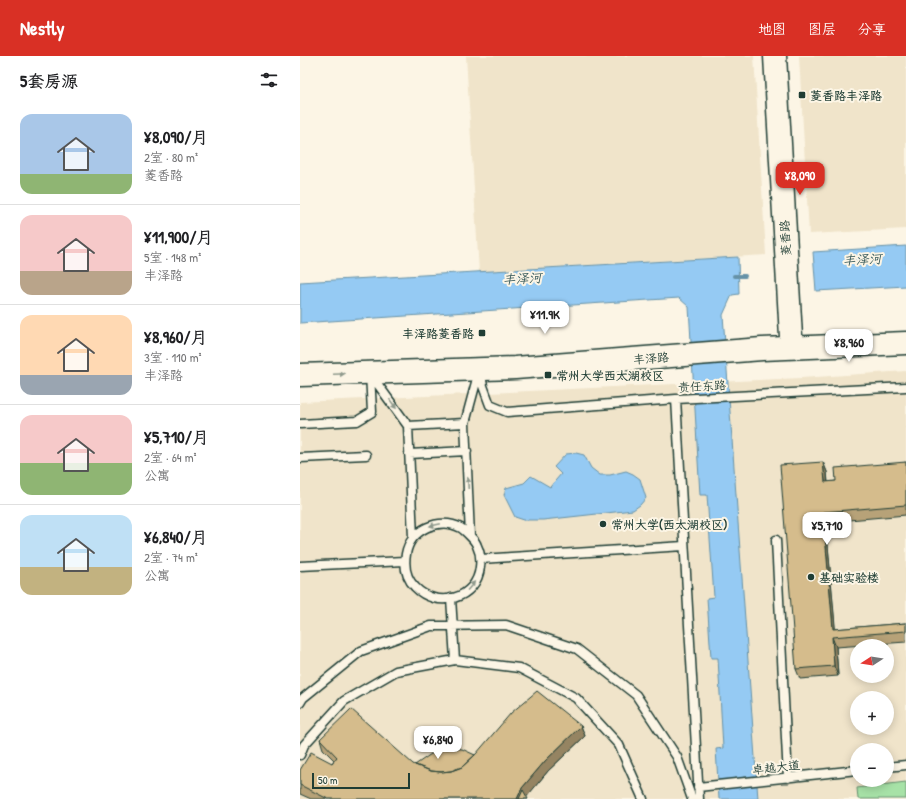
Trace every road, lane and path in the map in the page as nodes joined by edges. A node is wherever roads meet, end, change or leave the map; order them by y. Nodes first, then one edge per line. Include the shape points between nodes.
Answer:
1 (775, 56) edge
2 (906, 332) edge
3 (790, 343) junction
4 (906, 343) edge
5 (300, 361) edge
6 (480, 369) junction
7 (370, 373) junction
8 (300, 375) edge
9 (906, 387) edge
10 (676, 399) junction
11 (465, 423) junction
12 (300, 424) edge
13 (408, 426) junction
14 (466, 451) junction
15 (409, 454) junction
16 (366, 455) dead end
17 (300, 458) edge
18 (470, 536) junction
19 (414, 537) junction
20 (776, 540) dead end
21 (684, 546) junction
22 (481, 559) junction
23 (405, 561) junction
24 (300, 566) edge
25 (451, 598) junction
26 (453, 626) junction
27 (455, 660) junction
28 (300, 703) edge
29 (300, 755) edge
30 (906, 765) edge
31 (894, 766) edge
32 (850, 771) edge
33 (788, 778) junction
34 (698, 788) junction
35 (642, 799) edge
36 (692, 799) edge
37 (700, 799) edge

1 - 3 street, 菱香路
2 - 3 street, 丰泽路
3 - 4 street, 丰泽路
3 - 5 street, 丰泽路 via 764,338 448,359 369,358
3 - 6 street, 丰泽路 via 755,350
6 - 7 street, 丰泽路
6 - 10 lane, 责任东路 via 490,405 507,412
6 - 11 lane
8 -> 7 street, 丰泽路
7 - 12 lane via 372,412 357,421
7 -> 13 lane
9 - 10 lane, 责任东路
10 - 21 lane
11 - 13 lane
11 - 14 lane
13 - 15 lane
14 - 15 lane
18 -> 14 lane
15 - 19 lane
16 - 17 lane
18 -> 19 lane via 460,528 448,524 435,524 423,529
18 - 22 lane via 478,546
19 - 23 lane via 407,548
20 - 33 lane
21 - 22 lane
21 - 34 lane
25 -> 22 lane via 467,592 475,582 480,571
23 - 24 lane
23 - 25 lane via 406,573 421,593 432,598
25 - 26 lane
26 - 27 lane
26 - 28 lane via 432,626 361,651
26 - 36 lane via 506,625 577,649 636,695 677,757
27 - 29 lane via 396,671 344,701 304,745
27 - 35 lane via 519,668 576,698 620,745
30 - 31 lane
32 - 33 lane, 卓越大道
33 - 34 lane, 卓越大道
34 - 37 lane

